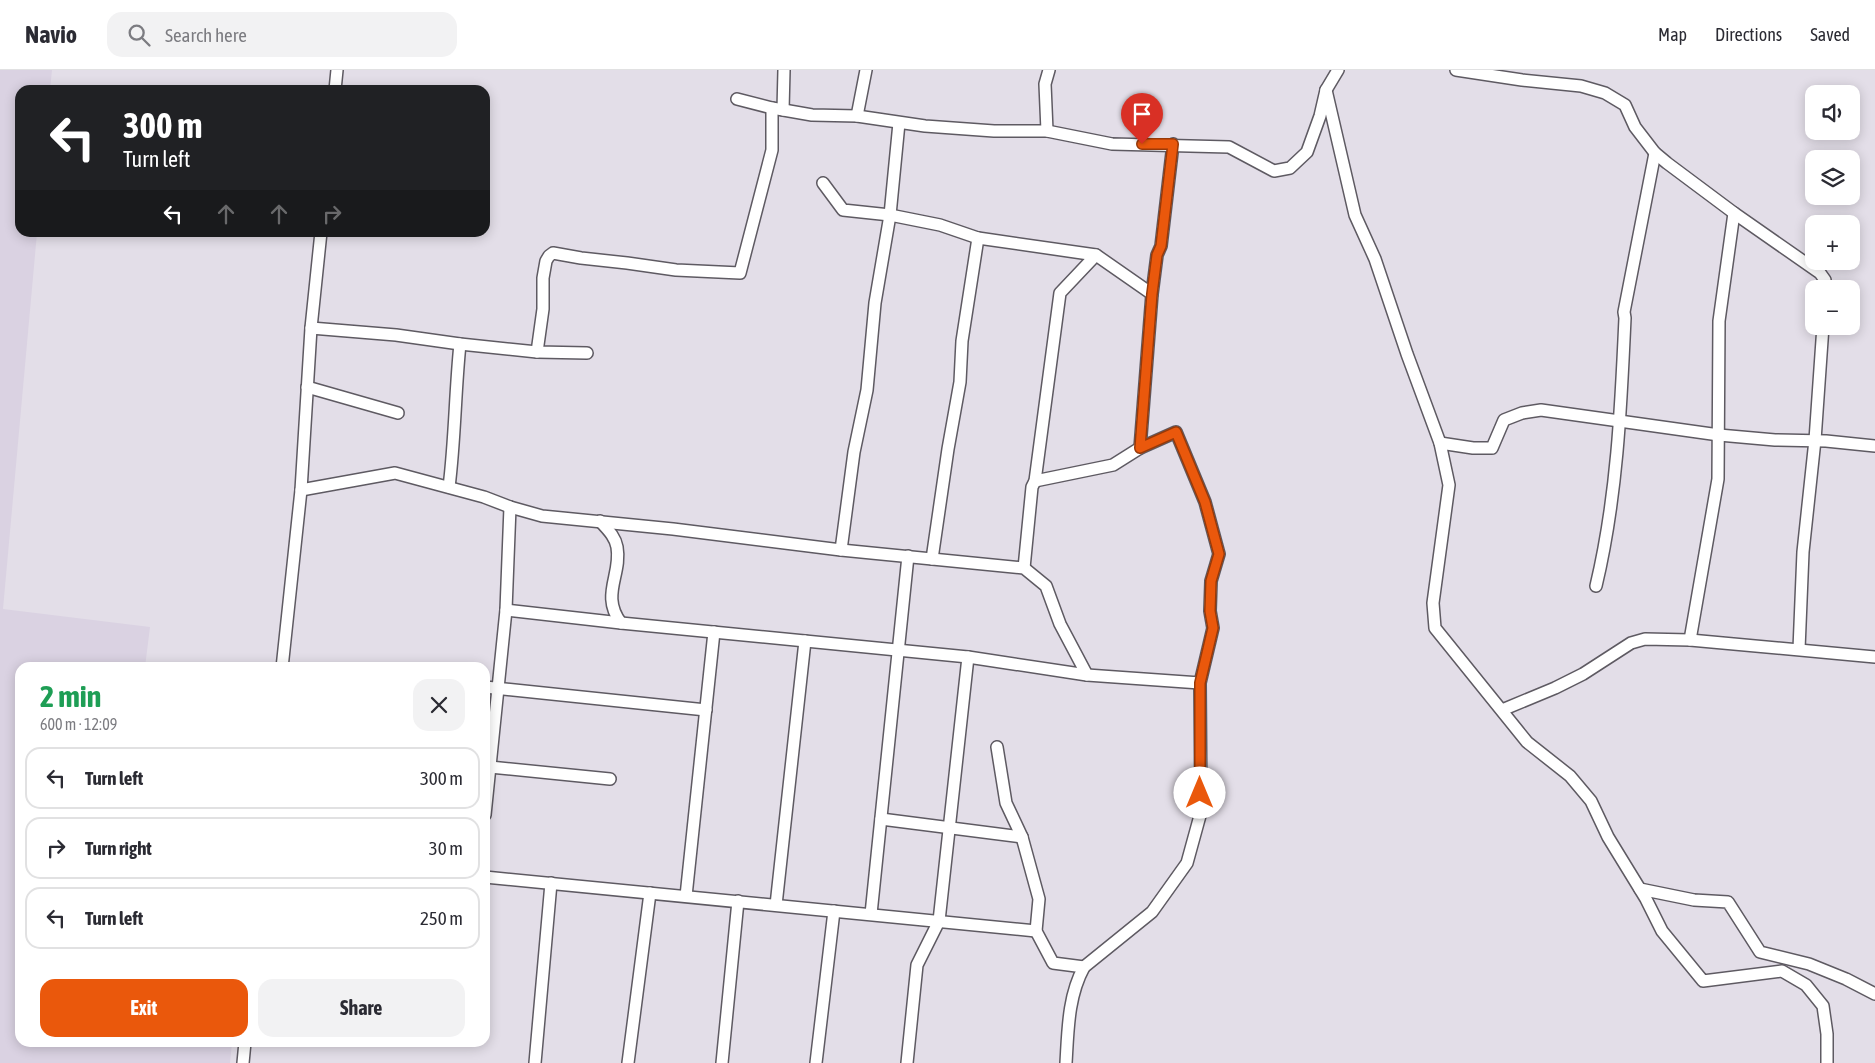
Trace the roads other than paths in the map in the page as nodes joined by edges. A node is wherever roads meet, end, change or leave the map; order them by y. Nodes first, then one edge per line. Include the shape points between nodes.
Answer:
1 (338, 70) edge
2 (784, 70) edge
3 (866, 70) edge
4 (1049, 70) edge
5 (1338, 70) edge
6 (1456, 70) edge
7 (336, 85) edge
8 (1326, 90) junction
9 (737, 99) dead end
10 (778, 109) junction
11 (857, 116) junction
12 (899, 123) junction
13 (1047, 131) junction
14 (1173, 144) junction
15 (1655, 153) junction
16 (824, 183) dead end
17 (1734, 213) junction
18 (890, 215) junction
19 (320, 237) edge
20 (978, 238) junction
21 (1096, 255) junction
22 (1826, 280) edge
23 (1152, 294) junction
24 (311, 328) junction
25 (1822, 335) edge
26 (460, 344) junction
27 (537, 352) junction
28 (587, 353) dead end
29 (307, 387) junction
30 (398, 413) dead end
31 (1620, 420) junction
32 (1719, 435) junction
33 (1815, 440) junction
34 (1440, 443) junction
35 (1875, 446) edge
36 (1140, 448) junction
37 (1036, 481) junction
38 (449, 487) junction
39 (301, 490) junction
40 (510, 507) junction
41 (600, 521) junction
42 (841, 550) junction
43 (908, 556) junction
44 (932, 559) junction
45 (1024, 568) junction
46 (1596, 586) dead end
47 (506, 610) junction
48 (621, 623) junction
49 (714, 632) junction
50 (1690, 640) junction
51 (805, 641) junction
52 (898, 650) junction
53 (1799, 650) junction
54 (968, 657) junction
55 (1875, 657) edge
56 (283, 662) edge
57 (1087, 676) junction
58 (1200, 683) junction
59 (490, 687) edge
60 (498, 688) junction
61 (706, 710) junction
62 (1502, 710) junction
63 (997, 747) dead end
64 (490, 767) joint
65 (610, 778) dead end
66 (881, 819) junction
67 (949, 828) junction
68 (1022, 838) junction
69 (490, 877) edge
70 (551, 883) junction
71 (1640, 889) junction
72 (650, 893) junction
73 (686, 896) junction
74 (738, 902) junction
75 (776, 905) junction
76 (834, 911) junction
77 (871, 914) junction
78 (939, 921) junction
79 (1036, 931) junction
80 (1084, 967) junction
81 (1875, 994) edge
82 (244, 1047) edge
83 (243, 1063) edge
84 (535, 1063) edge
85 (628, 1063) edge
86 (722, 1063) edge
87 (816, 1063) edge
88 (906, 1063) edge
89 (1066, 1063) edge
90 (1827, 1063) edge

1 - 7 street
2 - 10 street
3 - 11 street
4 - 13 street via 1045,84
5 - 8 street
6 - 15 street via 1581,86 1605,93 1625,105 1635,127
8 - 14 street via 1307,152 1290,168 1274,171 1228,147
8 - 34 street via 1355,215 1375,259
9 - 10 street
10 - 11 street via 812,115
10 - 27 street via 772,150 740,273 676,270 553,253 546,261 543,278
11 - 12 street
12 - 13 street
12 - 18 street
13 - 14 street via 1112,144
14 - 23 street
15 - 17 street
15 - 31 street via 1624,312
16 - 18 street via 843,210
17 - 22 street
17 - 32 street via 1719,321
18 - 20 street via 940,225
18 - 42 street via 875,303 867,390 854,452
19 - 24 street
20 - 21 street
20 - 44 street via 962,341 960,382
21 - 23 street
21 - 37 street via 1060,293
23 - 36 street
24 - 26 street via 396,334
24 - 29 street
25 - 33 street
26 - 27 street
26 - 38 street
27 - 28 street
29 - 30 street
29 - 39 street
31 - 32 street
31 - 34 street via 1541,410 1504,420 1492,448
31 - 46 street via 1609,528
32 - 33 street
32 - 50 street via 1718,479
33 - 35 street
33 - 53 street via 1803,552
34 - 62 street via 1449,485 1433,603 1435,628
36 - 37 street via 1112,465
36 - 58 street via 1176,432 1205,502 1219,554 1211,581 1213,628
37 - 45 street via 1032,487
38 - 39 street via 395,473
38 - 40 street
39 - 56 street
40 - 41 street via 542,516
40 - 47 street
41 - 42 street
41 - 48 street via 612,534 617,548 612,602 613,613
42 - 43 street
43 - 44 street
43 - 52 street
44 - 45 street
45 - 57 street via 1046,586 1060,624
47 - 48 street
47 - 60 street
48 - 49 street
49 - 51 street
49 - 61 street
50 - 53 street
50 - 62 street via 1645,639 1631,643 1583,674
51 - 52 street
51 - 75 street
52 - 54 street
52 - 66 street
53 - 55 street
54 - 57 street
54 - 67 street
57 - 58 street
58 - 80 street via 1201,812 1187,863 1152,912
59 - 60 street
60 - 61 street
60 - 64 street
61 - 73 street
62 - 71 street via 1527,742 1570,776 1591,801 1608,837
63 - 68 street via 1006,804
64 - 65 street
66 - 67 street
66 - 77 street
67 - 68 street
67 - 78 street
68 - 79 street via 1039,898
69 - 70 street
70 - 72 street
70 - 84 street
71 - 81 street via 1694,900 1728,902 1760,952 1809,964
71 - 90 street via 1662,931 1703,981 1782,971 1806,985 1823,1006
72 - 73 street
72 - 85 street
73 - 74 street
74 - 75 street
74 - 86 street
75 - 76 street
76 - 77 street
76 - 87 street
77 - 78 street
78 - 79 street
78 - 88 street via 917,965
79 - 80 street via 1053,963
80 - 89 street via 1073,993
82 - 83 street

